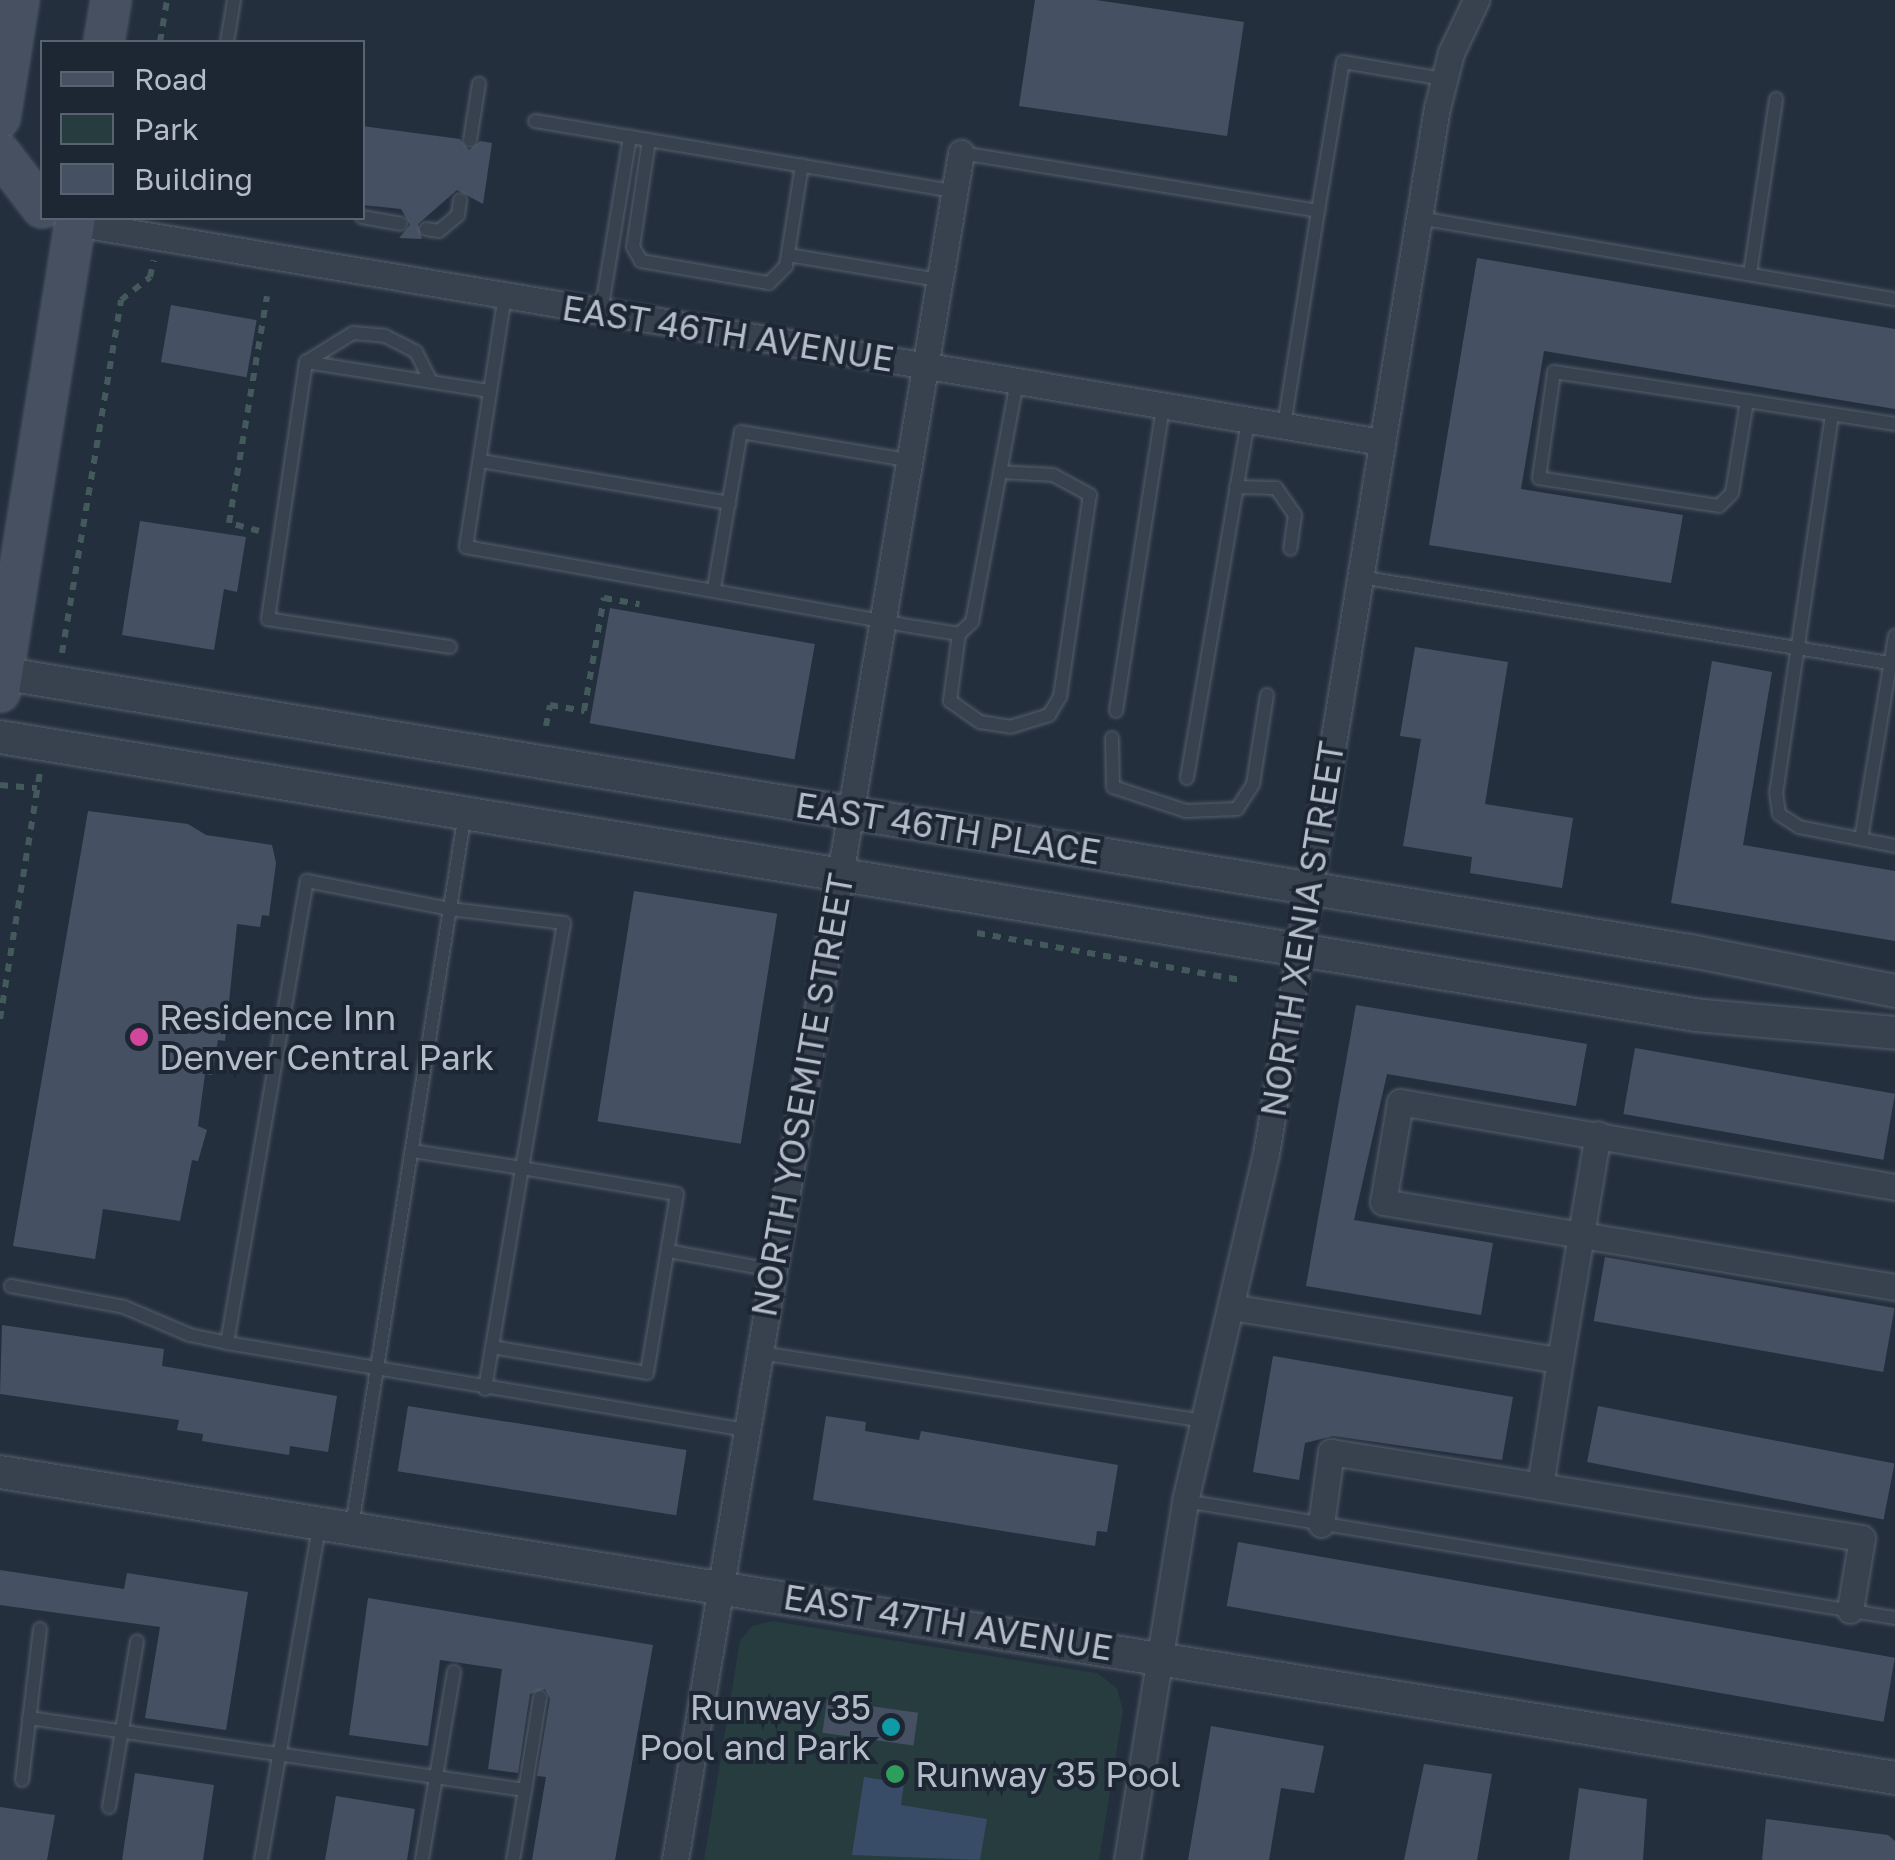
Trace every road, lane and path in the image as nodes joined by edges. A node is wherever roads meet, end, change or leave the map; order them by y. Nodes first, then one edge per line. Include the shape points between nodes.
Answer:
1 (19, 0) edge
2 (112, 0) edge
3 (167, 0) edge
4 (234, 0) edge
5 (1476, 0) edge
6 (104, 40) edge
7 (160, 40) edge
8 (227, 40) edge
9 (1443, 79) junction
10 (479, 84) dead end
11 (1776, 99) dead end
12 (0, 118) edge
13 (535, 121) dead end
14 (630, 136) junction
15 (470, 140) dead end
16 (650, 140) junction
17 (0, 153) edge
18 (962, 153) joint
19 (802, 165) junction
20 (955, 191) junction
21 (40, 193) edge
22 (460, 200) dead end
23 (1318, 211) junction
24 (365, 218) edge
25 (1418, 218) junction
26 (64, 220) edge
27 (77, 220) edge
28 (400, 224) dead end
29 (426, 228) dead end
30 (158, 238) junction
31 (788, 255) junction
32 (1750, 274) junction
33 (939, 280) junction
34 (267, 296) dead end
35 (505, 296) junction
36 (1895, 299) edge
37 (601, 312) junction
38 (306, 362) junction
39 (924, 366) junction
40 (1017, 381) junction
41 (431, 382) junction
42 (488, 390) junction
43 (1747, 401) junction
44 (1163, 406) junction
45 (1832, 415) junction
46 (1248, 420) junction
47 (1895, 424) edge
48 (1284, 426) junction
49 (1381, 442) junction
50 (908, 460) junction
51 (481, 461) junction
52 (1000, 472) junction
53 (1236, 487) junction
54 (729, 503) junction
55 (257, 545) dead end
56 (1290, 549) dead end
57 (1359, 577) junction
58 (714, 588) junction
59 (659, 607) dead end
60 (881, 618) junction
61 (958, 634) junction
62 (1895, 636) edge
63 (450, 647) dead end
64 (1798, 648) junction
65 (1893, 664) edge
66 (1, 679) edge
67 (56, 680) junction
68 (1267, 695) dead end
69 (1116, 711) dead end
70 (546, 726) dead end
71 (0, 737) edge
72 (1112, 738) dead end
73 (44, 745) junction
74 (1187, 778) dead end
75 (0, 785) edge
76 (38, 788) junction
77 (465, 811) junction
78 (849, 812) junction
79 (1862, 839) junction
80 (1895, 846) edge
81 (839, 873) junction
82 (1308, 886) junction
83 (450, 910) junction
84 (960, 930) dead end
85 (1298, 949) junction
86 (1242, 980) dead end
87 (1895, 991) edge
88 (0, 1019) edge
89 (1895, 1033) edge
90 (1598, 1134) junction
91 (412, 1151) junction
92 (522, 1168) junction
93 (1895, 1187) edge
94 (1581, 1236) junction
95 (668, 1252) junction
96 (772, 1270) junction
97 (11, 1286) dead end
98 (1895, 1286) edge
99 (1231, 1307) junction
100 (227, 1342) junction
101 (492, 1347) junction
102 (758, 1353) junction
103 (1560, 1360) junction
104 (373, 1370) junction
105 (485, 1389) junction
106 (1202, 1422) junction
107 (746, 1430) junction
108 (0, 1472) edge
109 (1540, 1486) junction
110 (1185, 1501) junction
111 (336, 1523) junction
112 (1321, 1524) junction
113 (720, 1585) junction
114 (1850, 1610) junction
115 (1895, 1618) edge
116 (40, 1628) dead end
117 (137, 1641) dead end
118 (1160, 1656) junction
119 (454, 1672) dead end
120 (540, 1697) dead end
121 (29, 1718) junction
122 (123, 1730) junction
123 (279, 1752) junction
124 (438, 1774) junction
125 (1895, 1778) edge
126 (22, 1780) dead end
127 (525, 1790) junction
128 (109, 1807) dead end
129 (422, 1859) edge
130 (262, 1860) edge
131 (513, 1860) edge
132 (675, 1860) edge
133 (1126, 1860) edge

1 - 12 main road
2 - 6 main road
3 - 7 path
4 - 8 lane
5 - 9 street, NORTH XENIA STREET
9 - 23 lane via 1344,62
9 - 25 street, NORTH XENIA STREET
10 - 15 lane
11 - 32 lane
13 - 14 lane
14 - 16 lane
14 - 37 lane
16 - 19 lane
16 - 31 lane via 633,247 641,261 769,283
17 - 21 main road
18 - 20 street, NORTH YOSEMITE STREET
18 - 23 lane
19 - 20 lane
19 - 31 lane
20 - 33 street, NORTH YOSEMITE STREET
22 - 29 lane via 448,223
23 - 48 lane
24 - 28 lane
25 - 32 lane
25 - 49 street, NORTH XENIA STREET
26 - 66 main road
27 - 30 street, EAST 46TH AVENUE
30 - 35 street, EAST 46TH AVENUE
30 - 67 path via 150,277 121,300
31 - 33 lane
32 - 36 lane
33 - 39 street, NORTH YOSEMITE STREET
34 - 55 path via 229,524 260,528
35 - 37 street, EAST 46TH AVENUE
35 - 42 lane
37 - 39 street, EAST 46TH AVENUE
38 - 41 lane
38 - 41 lane via 353,333 385,336 416,352
38 - 63 lane via 268,619
39 - 40 street, EAST 46TH AVENUE
39 - 50 street, NORTH YOSEMITE STREET
40 - 44 street, EAST 46TH AVENUE
40 - 52 lane
41 - 42 lane
42 - 51 lane
43 - 43 lane via 1554,372 1539,478 1719,506 1732,492
43 - 45 lane
44 - 46 street, EAST 46TH AVENUE
44 - 69 lane
45 - 47 lane
45 - 64 lane
46 - 48 street, EAST 46TH AVENUE
46 - 53 lane
48 - 49 street, EAST 46TH AVENUE
49 - 57 street, NORTH XENIA STREET
50 - 54 lane via 742,432
50 - 60 street, NORTH YOSEMITE STREET
51 - 54 lane
51 - 58 lane via 466,547
52 - 61 lane via 972,622
52 - 61 lane via 1053,475 1090,495 1060,697 1048,714 1010,728 980,722 950,701
53 - 56 lane via 1276,488 1295,515
53 - 74 lane
54 - 58 lane
57 - 64 lane
57 - 82 street, NORTH XENIA STREET
58 - 60 lane
59 - 70 path via 604,598 590,647 584,710 550,705
60 - 61 lane
60 - 78 street, NORTH YOSEMITE STREET
62 - 65 lane
64 - 65 lane
64 - 79 lane via 1778,814 1799,827
65 - 79 lane
66 - 67 street, EAST 46TH PLACE
67 - 78 street, EAST 46TH PLACE
68 - 72 lane via 1253,784 1236,809 1186,811 1112,787
71 - 73 street, EAST 46TH PLACE
73 - 76 path
73 - 77 street, EAST 46TH PLACE
75 - 76 path
76 - 88 path
77 - 81 street, EAST 46TH PLACE
77 - 83 lane
78 - 81 street, NORTH YOSEMITE STREET
78 - 82 street, EAST 46TH PLACE
79 - 80 lane
81 - 85 street, EAST 46TH PLACE
81 - 96 street, NORTH YOSEMITE STREET
82 - 85 street, NORTH XENIA STREET
82 - 87 street, EAST 46TH PLACE
83 - 91 lane
83 - 92 lane via 564,922
83 - 100 lane via 307,881
84 - 86 path
85 - 89 street, EAST 46TH PLACE via 1695,1015
85 - 99 street, NORTH XENIA STREET via 1266,1154
90 - 93 street
90 - 94 street
90 - 94 street via 1400,1102 1383,1202
91 - 92 lane
91 - 104 lane
92 - 95 lane via 678,1194
92 - 101 lane
94 - 98 street
94 - 103 street
95 - 96 lane
95 - 101 lane via 648,1373
96 - 102 street, NORTH YOSEMITE STREET
97 - 100 lane via 124,1307 190,1335
99 - 103 street
99 - 106 street, NORTH XENIA STREET
100 - 104 lane
101 - 105 lane
102 - 106 lane
102 - 107 street, NORTH YOSEMITE STREET
103 - 109 street
104 - 105 lane
104 - 111 lane
105 - 107 lane
106 - 110 street, NORTH XENIA STREET
107 - 113 street, NORTH YOSEMITE STREET
108 - 111 street, EAST 47TH AVENUE
109 - 112 street via 1331,1452
109 - 114 street via 1862,1538
110 - 112 lane
110 - 118 street, NORTH XENIA STREET
111 - 113 street, EAST 47TH AVENUE
111 - 123 lane
112 - 114 lane
113 - 118 street, EAST 47TH AVENUE
113 - 132 street, NORTH YOSEMITE STREET
114 - 115 lane
116 - 121 lane
117 - 122 lane
118 - 125 street, EAST 47TH AVENUE
118 - 133 street, NORTH XENIA STREET
119 - 124 lane
120 - 127 lane
121 - 122 lane
121 - 126 lane
122 - 123 lane
122 - 128 lane
123 - 124 lane
123 - 130 lane
124 - 127 lane
124 - 129 lane
127 - 131 lane

